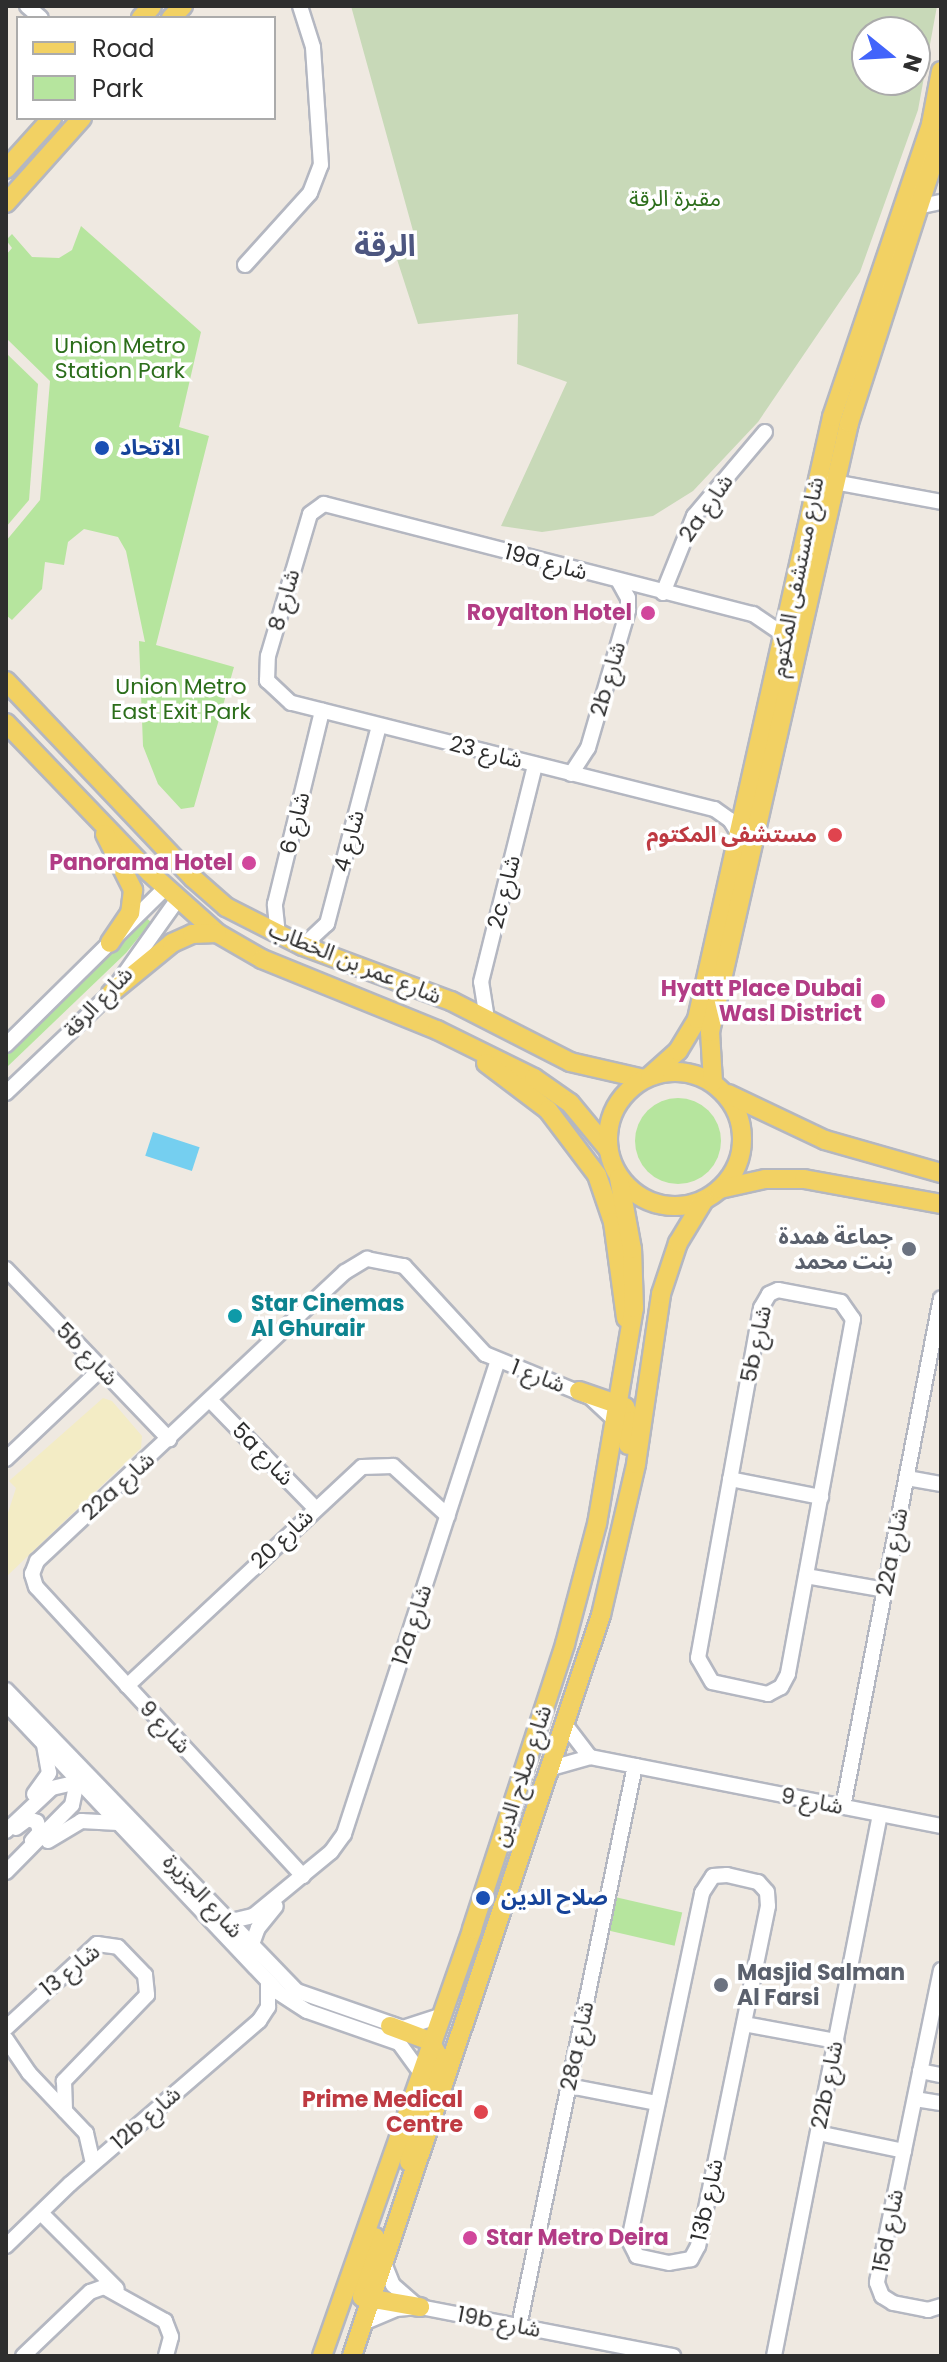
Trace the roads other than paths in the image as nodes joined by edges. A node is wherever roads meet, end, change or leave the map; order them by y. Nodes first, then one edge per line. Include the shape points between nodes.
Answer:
1 (300, 6) edge
2 (941, 71) edge
3 (50, 120) edge
4 (80, 120) edge
5 (941, 138) edge
6 (6, 169) edge
7 (925, 183) junction
8 (941, 201) edge
9 (6, 203) edge
10 (917, 207) junction
11 (245, 265) dead end
12 (765, 432) dead end
13 (830, 476) junction
14 (941, 502) edge
15 (308, 519) joint
16 (619, 582) junction
17 (663, 593) junction
18 (787, 637) junction
19 (6, 681) edge
20 (267, 681) joint
21 (322, 711) junction
22 (6, 723) edge
23 (379, 726) junction
24 (535, 765) junction
25 (571, 774) junction
26 (750, 797) junction
27 (714, 809) junction
28 (101, 820) junction
29 (740, 836) junction
30 (179, 864) junction
31 (193, 878) junction
32 (171, 894) junction
33 (217, 933) junction
34 (278, 935) junction
35 (110, 943) junction
36 (303, 946) junction
37 (111, 993) junction
38 (487, 1019) junction
39 (456, 1040) junction
40 (6, 1045) edge
41 (647, 1077) junction
42 (719, 1087) junction
43 (6, 1093) edge
44 (608, 1149) junction
45 (941, 1173) edge
46 (619, 1178) junction
47 (712, 1195) junction
48 (939, 1204) edge
49 (6, 1269) edge
50 (941, 1298) edge
51 (632, 1337) junction
52 (498, 1360) junction
53 (101, 1369) junction
54 (625, 1381) junction
55 (579, 1391) junction
56 (211, 1401) junction
57 (621, 1403) junction
58 (617, 1422) junction
59 (169, 1439) junction
60 (6, 1459) edge
61 (907, 1478) junction
62 (730, 1479) junction
63 (941, 1484) edge
64 (821, 1497) junction
65 (315, 1508) junction
66 (448, 1516) junction
67 (624, 1526) junction
68 (32, 1574) joint
69 (806, 1576) junction
70 (885, 1590) junction
71 (127, 1686) junction
72 (6, 1690) edge
73 (6, 1703) edge
74 (564, 1723) junction
75 (42, 1741) junction
76 (590, 1757) junction
77 (75, 1761) junction
78 (635, 1766) junction
79 (548, 1769) junction
80 (78, 1779) junction
81 (843, 1807) junction
82 (880, 1814) junction
83 (118, 1823) junction
84 (6, 1824) edge
85 (941, 1826) edge
86 (6, 1833) edge
87 (159, 1850) junction
88 (9, 1867) edge
89 (303, 1876) junction
90 (227, 1922) junction
91 (251, 1947) junction
92 (941, 1970) edge
93 (268, 1982) junction
94 (439, 2016) junction
95 (744, 2024) junction
96 (390, 2026) junction
97 (6, 2028) edge
98 (6, 2039) edge
99 (430, 2041) junction
100 (836, 2041) junction
101 (419, 2071) junction
102 (920, 2071) junction
103 (29, 2073) junction
104 (69, 2073) junction
105 (941, 2075) edge
106 (569, 2086) junction
107 (915, 2099) junction
108 (657, 2103) junction
109 (941, 2103) edge
110 (65, 2111) junction
111 (86, 2133) junction
112 (818, 2133) junction
113 (121, 2140) junction
114 (393, 2149) junction
115 (904, 2151) junction
116 (93, 2163) junction
117 (408, 2192) junction
118 (41, 2213) junction
119 (6, 2246) edge
120 (384, 2263) junction
121 (91, 2266) junction
122 (119, 2291) junction
123 (90, 2292) junction
124 (370, 2301) junction
125 (941, 2306) edge
126 (420, 2307) junction
127 (363, 2323) junction
128 (519, 2326) junction
129 (634, 2352) edge
130 (23, 2356) edge
131 (166, 2356) edge
132 (322, 2356) edge
133 (352, 2356) edge
134 (673, 2356) edge
135 (774, 2356) edge

1 - 11 street via 313,47 321,165 310,193
2 - 13 main road, شارع مستشفى المكتوم via 931,124 862,317
3 - 6 main road
4 - 9 main road
5 - 7 main road, شارع مستشفى المكتوم
7 - 8 street
7 - 10 main road, شارع مستشفى المكتوم
8 - 10 street
10 - 13 main road, شارع مستشفى المكتوم
12 - 17 street, 2a شارع via 688,525
13 - 14 street
13 - 18 main road, شارع مستشفى المكتوم
13 - 42 main road, شارع مستشفى المكتوم via 711,1024
15 - 16 street, 19a شارع via 318,506 335,504
15 - 20 street, شارع 8 via 268,656
16 - 17 street, 19a شارع
16 - 25 street, 2b شارع via 628,610 588,748
17 - 18 street, 19a شارع via 763,618
18 - 26 main road, شارع مستشفى المكتوم
19 - 30 main road, شارع عمر بن الخطاب
20 - 21 street, شارع 23 via 281,699
21 - 23 street, شارع 23
21 - 34 street, شارع 6 via 275,904
22 - 28 main road, شارع عمر بن الخطاب
23 - 24 street, شارع 23
23 - 36 street, شارع 4 via 327,924
24 - 25 street, شارع 23
24 - 38 street, 2c شارع via 481,982
25 - 27 street, شارع 23
26 - 27 street via 734,807
26 - 29 main road, شارع مستشفى المكتوم
27 - 29 street
28 - 32 main road, شارع عمر بن الخطاب
28 - 35 main road via 133,890 130,913
29 - 41 main road, شارع مستشفى المكتوم via 697,1019 678,1051
30 - 31 main road, شارع عمر بن الخطاب
30 - 32 main road
31 - 32 main road
31 - 34 main road, شارع عمر بن الخطاب via 226,907
32 - 33 main road, شارع عمر بن الخطاب
32 - 35 street, شارع الرقة
32 - 37 street, شارع الرقة
33 - 37 main road via 192,934 172,943
33 - 39 main road, شارع عمر بن الخطاب via 293,973
34 - 36 main road, شارع عمر بن الخطاب
35 - 40 street, شارع الرقة
36 - 38 main road, شارع عمر بن الخطاب
37 - 43 street, شارع الرقة
38 - 41 main road, شارع عمر بن الخطاب via 570,1062
39 - 44 main road, شارع عمر بن الخطاب via 552,1089 585,1118
39 - 51 main road via 548,1110 585,1153 613,1222
41 - 42 main road via 687,1072
41 - 44 main road via 619,1101 607,1132
42 - 45 main road via 825,1140
42 - 47 main road via 742,1131 734,1173
44 - 46 main road
46 - 47 main road via 656,1204
46 - 51 main road, شارع صلاح الدين via 632,1249
47 - 48 main road via 765,1179 804,1179
47 - 67 main road, شارع صلاح الدين via 678,1243 661,1294
49 - 53 street, 5b شارع
50 - 61 street, 22a شارع
51 - 54 main road, شارع صلاح الدين
52 - 55 street, شارع 1
52 - 56 street, شارع 1 via 482,1352 404,1266 367,1259 345,1272
52 - 66 street, 12a شارع
53 - 59 street, 5b شارع
53 - 60 street
54 - 55 street, شارع 1
54 - 57 main road, شارع صلاح الدين
55 - 57 main road
55 - 58 street, شارع 1
56 - 59 street, 22a شارع
56 - 65 street, 5a شارع
57 - 58 main road, شارع صلاح الدين
57 - 67 main road via 631,1421 618,1506
58 - 94 main road, شارع صلاح الدين via 565,1644
59 - 68 street, 22a شارع via 41,1555
61 - 63 street
61 - 70 street, 22a شارع
62 - 64 street
62 - 64 street, 5b شارع via 765,1298 778,1290 834,1300 847,1306 853,1319
62 - 69 street, 5b شارع via 698,1651 706,1678 760,1693 781,1687
64 - 69 street, 5b شارع
65 - 66 street, شارع 20 via 353,1472 383,1463 402,1472
65 - 71 street, شارع 20
66 - 89 street, 12a شارع via 348,1824 331,1852
67 - 74 main road, شارع صلاح الدين
68 - 71 street, شارع 9 via 40,1593
69 - 70 street
70 - 81 street, 22a شارع
71 - 89 street, شارع 9
72 - 77 street, شارع الجزيرة
73 - 75 street, شارع الجزيرة
74 - 76 street
74 - 79 main road, شارع صلاح الدين
75 - 80 street, شارع الجزيرة
75 - 84 street via 50,1762 45,1783
76 - 78 street, شارع 9
76 - 79 street, شارع 9
77 - 80 street
77 - 87 street, شارع الجزيرة
78 - 81 street, شارع 9
78 - 106 street, 28a شارع
79 - 117 main road, شارع صلاح الدين
80 - 83 street, شارع الجزيرة
80 - 86 street via 52,1788
80 - 87 street
80 - 88 street via 72,1805
81 - 82 street, شارع 9
82 - 85 street, شارع 9
82 - 100 street, 22b شارع
83 - 88 street via 93,1819 69,1826
83 - 93 street, شارع الجزيرة
86 - 88 street via 28,1819 40,1827
87 - 90 street, شارع الجزيرة
89 - 90 street, 12a شارع via 247,1919
89 - 91 street, 12a شارع via 262,1922
90 - 91 street, شارع الجزيرة
91 - 96 street, شارع الجزيرة via 306,1996
92 - 102 street, 15d شارع
93 - 101 street, شارع الجزيرة via 307,2011 399,2043
93 - 113 street, 12b شارع via 268,2007 259,2021
94 - 96 street, شارع الجزيرة via 416,2027
94 - 99 main road, شارع صلاح الدين
95 - 100 street
95 - 108 street, 13b شارع via 769,1899 758,1882 720,1874 702,1893
95 - 108 street, 13b شارع via 698,2246 691,2259 677,2264 637,2256 629,2240
96 - 99 main road
97 - 104 street, شارع 13 via 91,1948 105,1942 118,1947 148,1981 147,1995
98 - 103 street
99 - 101 main road, شارع صلاح الدين
99 - 117 main road via 439,2057 410,2148
100 - 112 street, 22b شارع
101 - 114 main road, شارع صلاح الدين
102 - 105 street
102 - 107 street, 15d شارع
103 - 104 street via 49,2079
103 - 110 street
104 - 110 street via 61,2089
106 - 108 street
106 - 128 street, 28a شارع
107 - 109 street
107 - 115 street, 15d شارع
110 - 111 street
111 - 113 street
111 - 116 street
112 - 115 street
112 - 135 street, 22b شارع
113 - 116 street, 12b شارع
114 - 124 main road via 392,2179 360,2287 362,2297
114 - 132 main road, شارع صلاح الدين
115 - 125 street, 15d شارع via 879,2290 893,2303 928,2310
116 - 118 street, 12b شارع
117 - 120 main road, شارع صلاح الدين
118 - 119 street, 12b شارع
118 - 121 street
120 - 124 main road, شارع صلاح الدين
120 - 126 street via 393,2285
121 - 122 street
121 - 123 street
122 - 123 street via 104,2287
122 - 131 street via 165,2321 171,2337
123 - 130 street
124 - 126 main road
124 - 127 main road, شارع صلاح الدين
126 - 127 street, 19b شارع
126 - 128 street, 19b شارع
127 - 133 main road, شارع صلاح الدين
128 - 129 street, 19b شارع
129 - 134 street, 19b شارع

